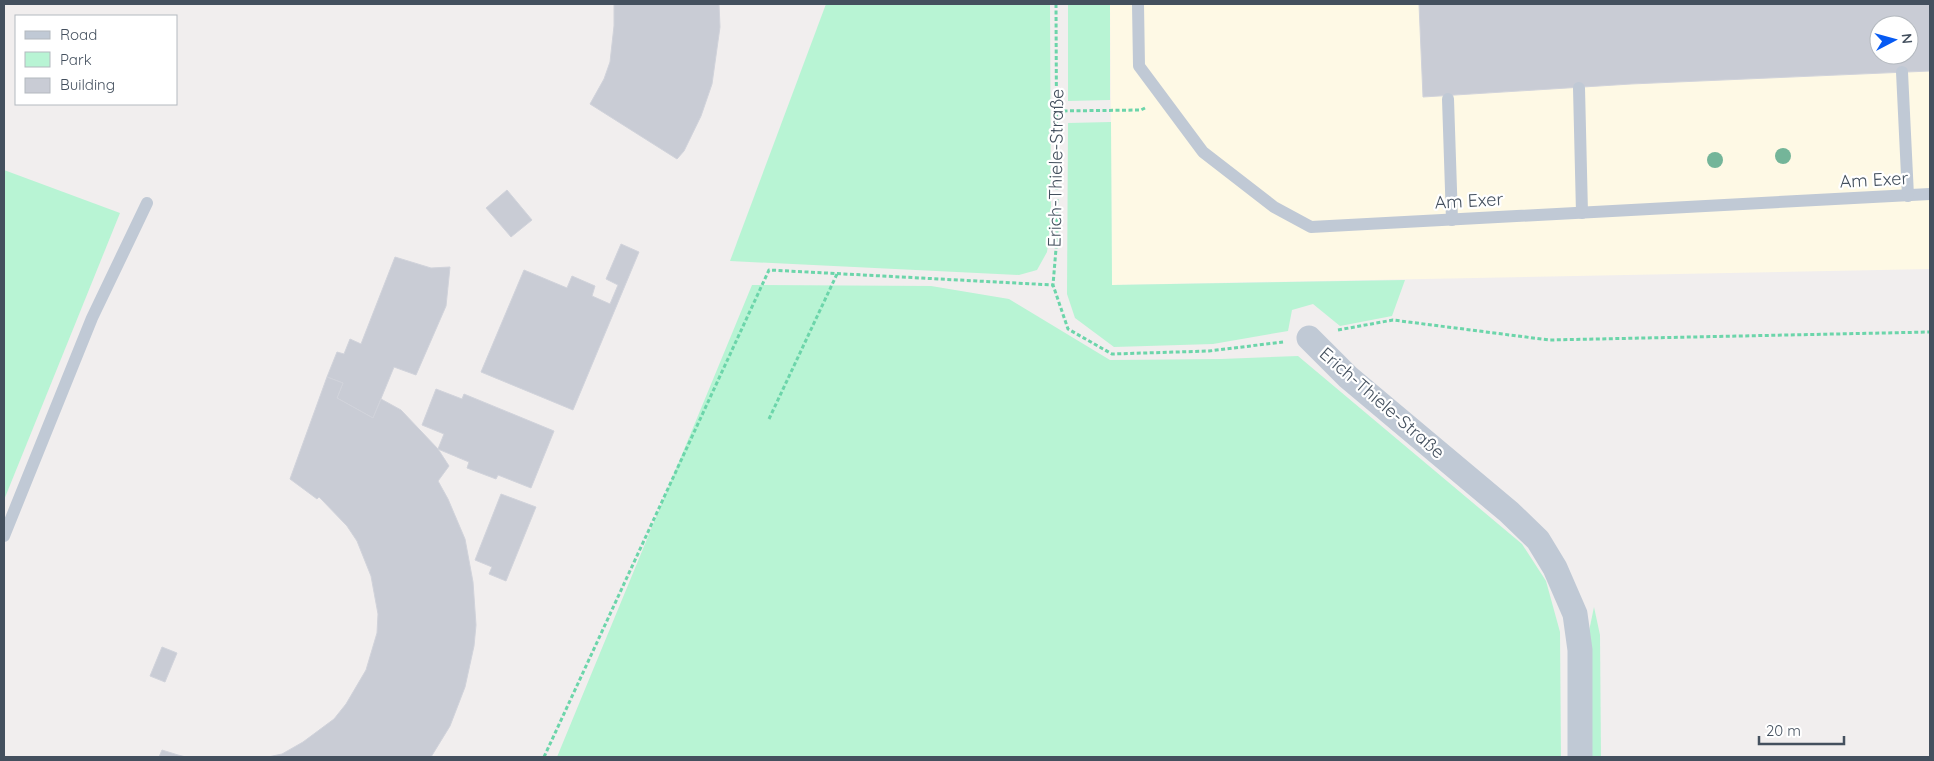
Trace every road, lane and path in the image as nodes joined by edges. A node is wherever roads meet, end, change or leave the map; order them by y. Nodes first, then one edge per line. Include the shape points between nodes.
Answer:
1 (1056, 4) edge
2 (1138, 4) edge
3 (1902, 72) dead end
4 (1579, 88) dead end
5 (1162, 97) junction
6 (1448, 99) dead end
7 (1058, 111) junction
8 (1930, 194) edge
9 (1908, 196) junction
10 (147, 203) dead end
11 (1582, 213) junction
12 (1452, 220) junction
13 (838, 274) junction
14 (1053, 286) junction
15 (1930, 332) edge
16 (1309, 338) junction
17 (768, 419) dead end
18 (4, 536) edge
19 (544, 757) edge
20 (1580, 757) edge

1 - 7 path, Erich-Thiele-Straße
2 - 5 lane, Am Exer via 1139,66
3 - 9 lane
4 - 11 lane
5 - 7 path via 1141,110
5 - 12 lane, Am Exer via 1203,152 1274,207 1311,227
6 - 12 lane
7 - 14 path, Erich-Thiele-Straße via 1057,237
8 - 9 lane, Am Exer
9 - 11 lane, Am Exer
10 - 18 lane via 92,318
11 - 12 lane, Am Exer
13 - 14 path
13 - 17 path
13 - 19 path via 769,270
14 - 16 path, Erich-Thiele-Straße via 1068,329 1112,354 1210,351
15 - 16 path via 1549,340 1393,320
16 - 20 street, Erich-Thiele-Straße via 1348,377 1538,540 1556,568 1575,614 1580,650

